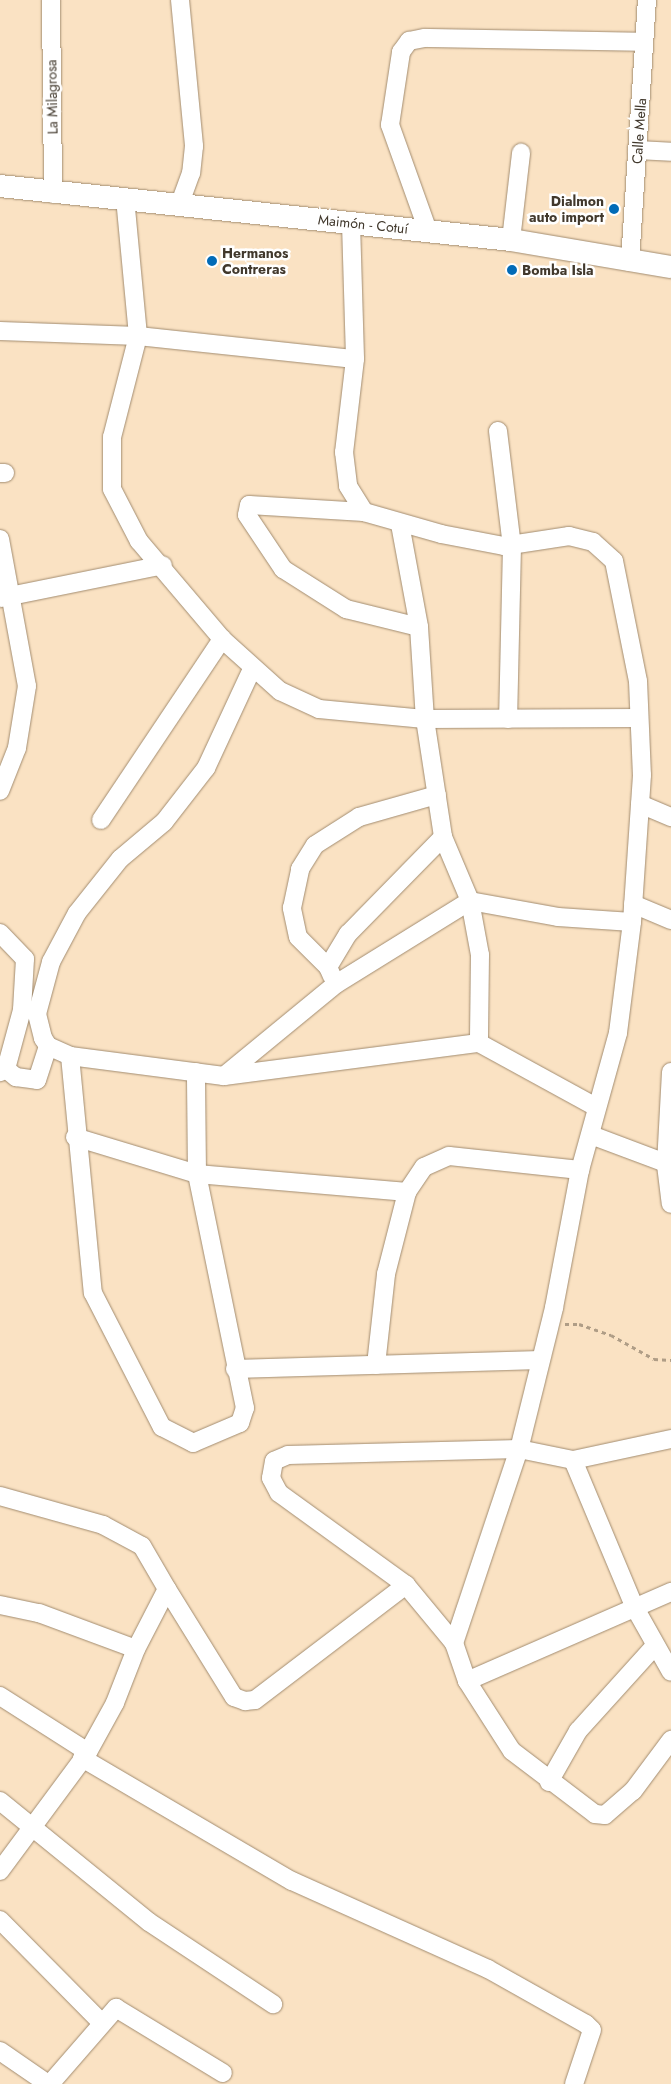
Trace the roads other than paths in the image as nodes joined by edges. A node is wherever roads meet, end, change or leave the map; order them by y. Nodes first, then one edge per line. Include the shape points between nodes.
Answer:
1 (50, 0) edge
2 (180, 0) edge
3 (647, 0) edge
4 (644, 42) junction
5 (637, 150) junction
6 (671, 152) edge
7 (520, 153) dead end
8 (0, 186) edge
9 (53, 194) junction
10 (124, 198) junction
11 (180, 204) junction
12 (351, 223) junction
13 (428, 231) junction
14 (511, 240) junction
15 (630, 262) junction
16 (671, 267) edge
17 (0, 332) edge
18 (138, 336) junction
19 (355, 359) junction
20 (498, 431) dead end
21 (364, 512) junction
22 (400, 524) junction
23 (0, 539) edge
24 (512, 546) junction
25 (163, 565) junction
26 (6, 597) edge
27 (419, 627) junction
28 (222, 639) junction
29 (252, 669) junction
30 (638, 718) junction
31 (425, 719) junction
32 (508, 719) junction
33 (0, 791) edge
34 (437, 795) junction
35 (640, 804) junction
36 (671, 817) edge
37 (100, 820) dead end
38 (444, 837) junction
39 (470, 901) junction
40 (633, 904) junction
41 (671, 920) edge
42 (632, 922) junction
43 (0, 933) edge
44 (328, 967) junction
45 (336, 984) junction
46 (479, 1043) junction
47 (48, 1046) junction
48 (70, 1056) junction
49 (3, 1070) edge
50 (196, 1072) junction
51 (671, 1072) edge
52 (224, 1076) junction
53 (596, 1107) junction
54 (591, 1135) junction
55 (75, 1137) junction
56 (669, 1165) edge
57 (580, 1170) junction
58 (197, 1174) junction
59 (406, 1192) junction
60 (671, 1204) edge
61 (540, 1360) junction
62 (376, 1365) junction
63 (235, 1369) junction
64 (671, 1439) edge
65 (519, 1449) junction
66 (573, 1460) junction
67 (0, 1496) edge
68 (406, 1585) junction
69 (167, 1589) junction
70 (671, 1592) edge
71 (0, 1604) edge
72 (634, 1608) junction
73 (454, 1643) junction
74 (654, 1647) junction
75 (136, 1649) junction
76 (671, 1672) edge
77 (467, 1681) junction
78 (0, 1696) edge
79 (671, 1740) edge
80 (85, 1755) junction
81 (549, 1782) junction
82 (0, 1801) edge
83 (32, 1827) junction
84 (0, 1871) edge
85 (0, 1920) edge
86 (273, 2004) dead end
87 (102, 2023) junction
88 (0, 2051) edge
89 (223, 2073) dead end
90 (49, 2084) edge
91 (574, 2084) edge

1 - 9 street, La Milagrosa
2 - 11 street via 194,146 191,173
3 - 4 street, Calle Mella
4 - 5 street, Calle Mella
4 - 13 street via 425,38 410,41 401,52 390,125
5 - 6 street
5 - 15 street, Calle Mella
7 - 14 street
8 - 9 main road, Maimón - Cotuí
9 - 10 main road, Maimón - Cotuí
10 - 11 main road, Maimón - Cotuí
10 - 18 street
11 - 12 main road, Maimón - Cotuí
12 - 13 main road, Maimón - Cotuí
12 - 19 street
13 - 14 main road, Maimón - Cotuí
14 - 15 main road, Maimón - Cotuí
15 - 16 main road, Maimón - Cotuí
17 - 18 street
18 - 19 street
18 - 25 street via 112,438 112,489 139,541
19 - 21 street via 344,452 348,486
20 - 24 street
21 - 22 street
21 - 27 street via 249,505 247,515 283,569 346,609
22 - 24 street via 473,541
22 - 27 street
23 - 26 street
24 - 30 street via 569,536 593,542 614,561 638,681
24 - 32 street
25 - 26 street
25 - 28 street
26 - 33 street via 27,686 17,748
27 - 31 street
28 - 29 street
28 - 37 street
29 - 31 street via 280,691 319,709
29 - 47 street via 206,768 164,822 120,859 77,913 51,962 37,1014
30 - 32 street
30 - 35 street
31 - 32 street
31 - 34 street
34 - 38 street
34 - 44 street via 359,818 316,845 300,869 292,908 298,937
35 - 36 street
35 - 40 street
38 - 39 street
38 - 44 street via 348,934
39 - 42 street via 558,917
39 - 45 street
39 - 46 street via 480,955
40 - 41 street
40 - 42 street
42 - 53 street via 618,1033
43 - 49 street via 25,959 22,1010
44 - 45 street
45 - 52 street
46 - 52 street
46 - 53 street
47 - 48 street
47 - 49 street via 37,1080 16,1077
48 - 50 street
48 - 55 street
50 - 52 street
50 - 58 street
51 - 56 street
53 - 54 street
54 - 56 street
54 - 57 street
55 - 58 street
55 - 63 street via 93,1293 162,1427 193,1443 240,1423 245,1408
56 - 60 street
57 - 59 street via 449,1156 424,1167
57 - 61 street
58 - 59 street
58 - 63 street
59 - 62 street via 386,1274
61 - 62 street
61 - 65 street
62 - 63 street
64 - 66 street
65 - 66 street
65 - 68 street via 288,1455 274,1461 271,1478 279,1493
65 - 73 street
66 - 72 street
67 - 69 street via 103,1525 142,1546
68 - 69 street via 255,1700 245,1701 234,1697
68 - 73 street
69 - 75 street
70 - 72 street
71 - 75 street via 39,1613
72 - 74 street
72 - 77 street
73 - 77 street
74 - 76 street
74 - 81 street via 578,1731
75 - 80 street via 115,1703
77 - 81 street via 512,1751
78 - 80 street
79 - 81 street via 633,1791 605,1815 595,1814
80 - 83 street
80 - 91 street via 292,1881 488,1970 586,2024 592,2030
82 - 83 street
83 - 84 street
83 - 86 street via 149,1922
85 - 87 street
87 - 89 street via 111,2010 120,2009
87 - 90 street
88 - 90 street

